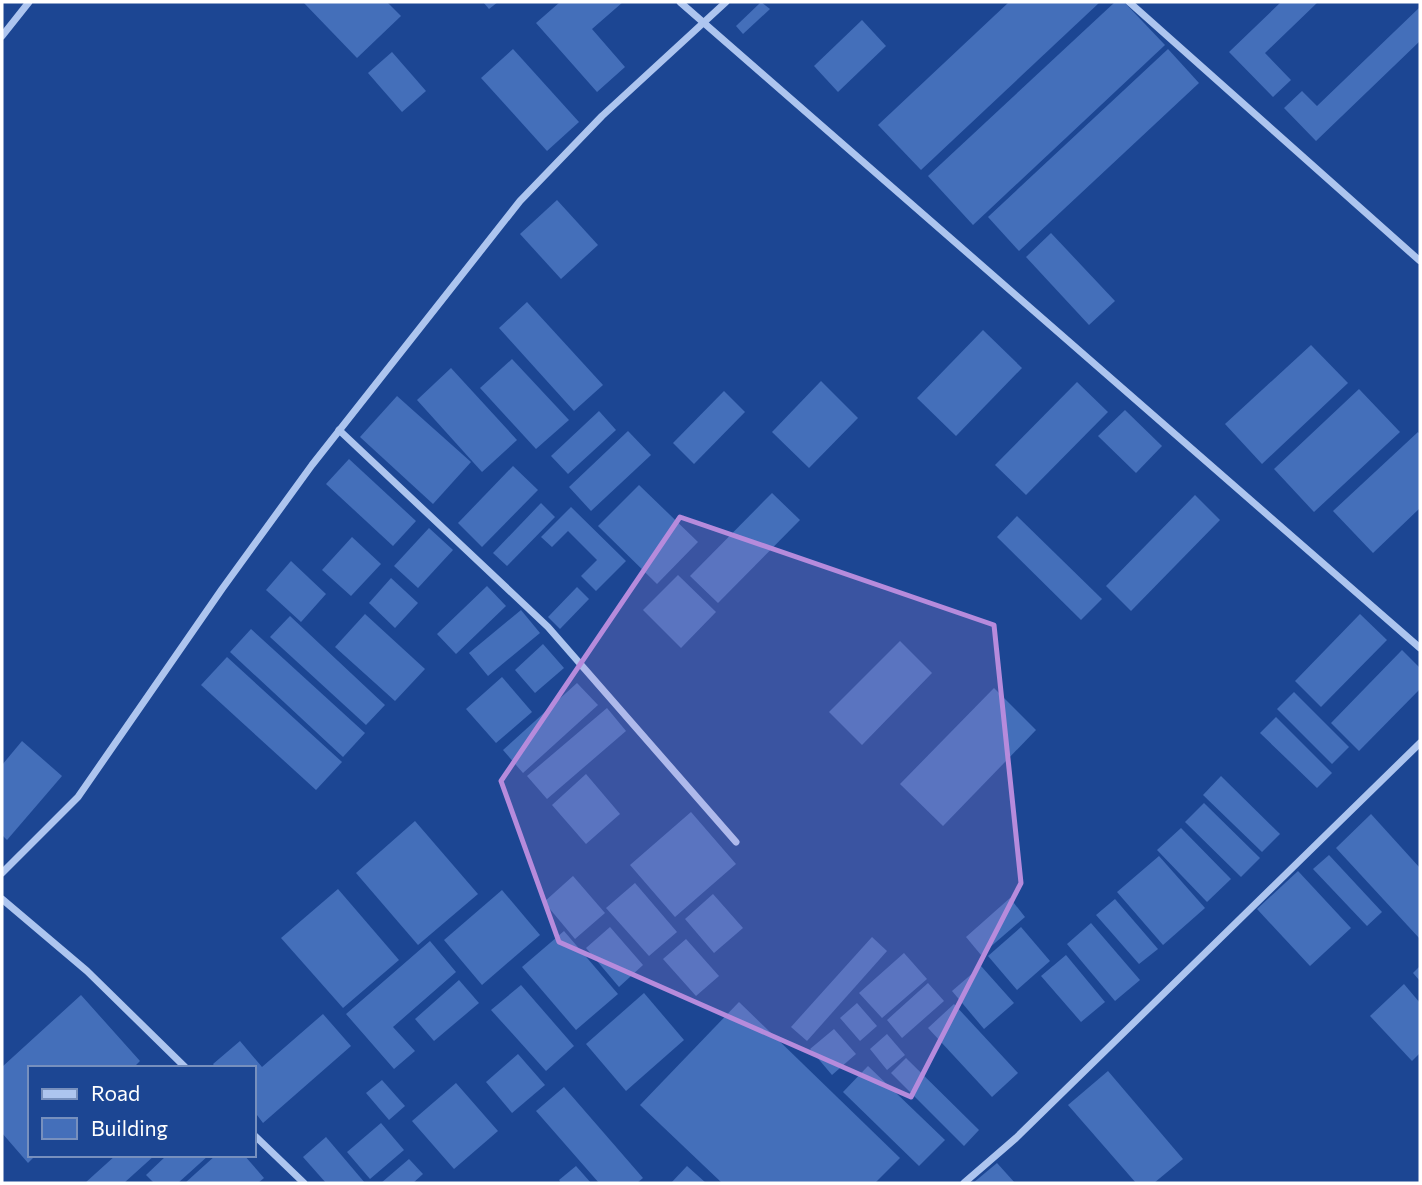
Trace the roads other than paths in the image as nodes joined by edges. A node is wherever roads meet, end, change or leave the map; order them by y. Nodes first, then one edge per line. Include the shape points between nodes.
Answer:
1 (29, 2) edge
2 (680, 2) edge
3 (726, 2) edge
4 (1129, 2) edge
5 (703, 23) junction
6 (2, 36) edge
7 (1420, 261) edge
8 (340, 430) junction
9 (1420, 648) edge
10 (1420, 743) edge
11 (736, 842) dead end
12 (2, 873) edge
13 (2, 899) edge
14 (184, 1066) edge
15 (256, 1137) edge
16 (303, 1183) edge
17 (964, 1183) edge

1 - 6 street
2 - 5 street
3 - 5 street
4 - 7 street
5 - 8 street via 602,116 520,201
5 - 9 street
8 - 11 street via 548,627
8 - 12 street via 222,589 78,797
10 - 17 street
13 - 14 street via 87,971
15 - 16 street

